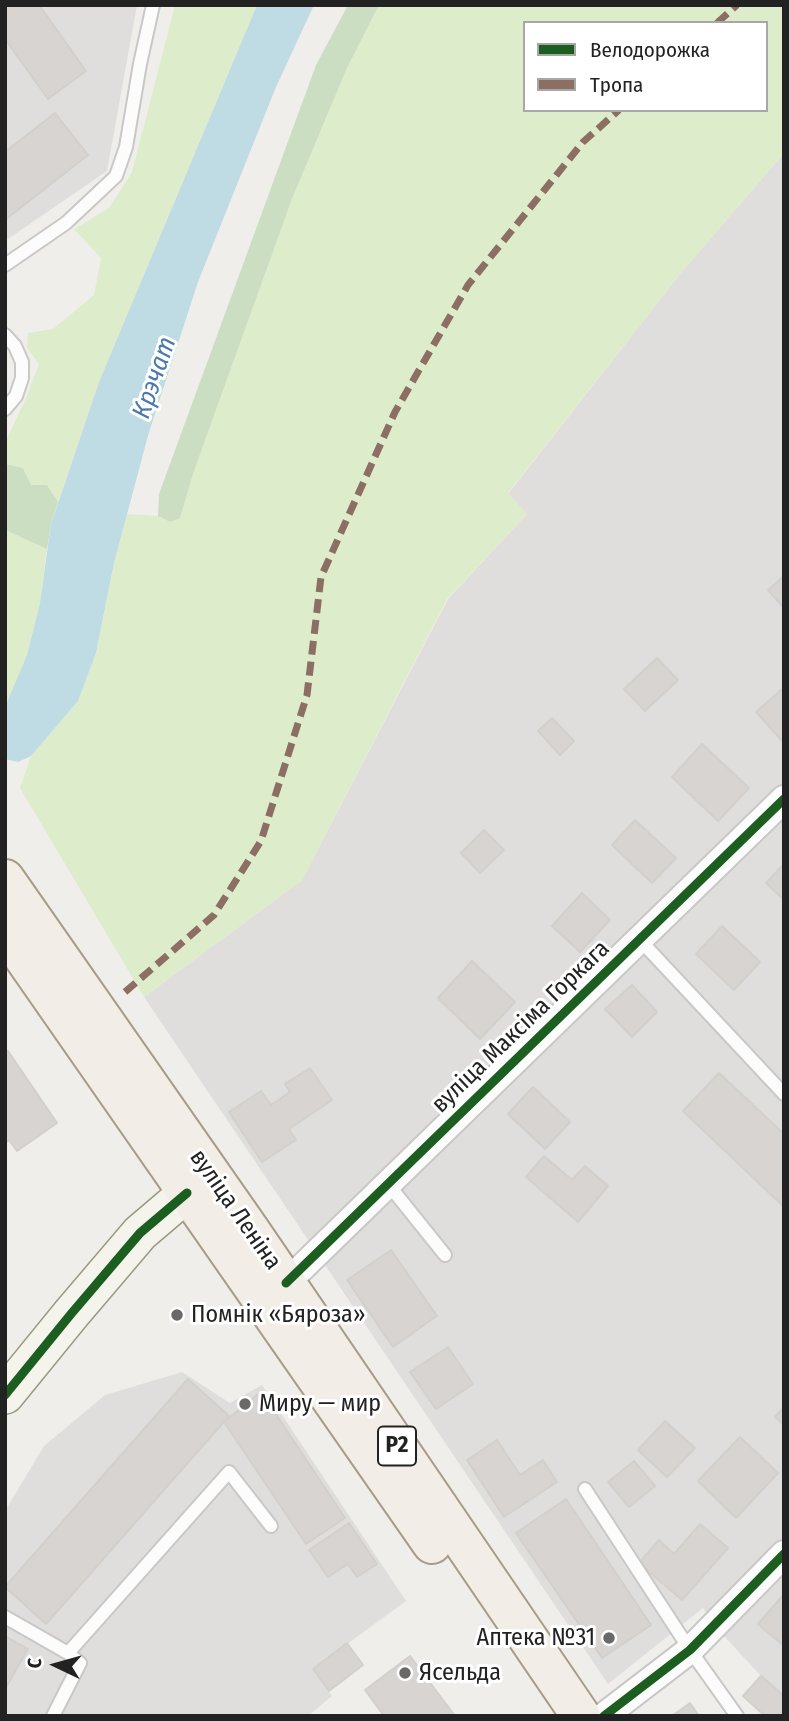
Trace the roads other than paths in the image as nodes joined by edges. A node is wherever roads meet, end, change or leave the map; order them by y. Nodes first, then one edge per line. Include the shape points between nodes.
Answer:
1 (153, 5) edge
2 (5, 265) edge
3 (5, 335) edge
4 (5, 409) edge
5 (784, 799) edge
6 (5, 879) edge
7 (5, 931) edge
8 (639, 939) junction
9 (784, 1094) edge
10 (388, 1184) junction
11 (200, 1185) junction
12 (445, 1255) dead end
13 (274, 1291) junction
14 (5, 1395) edge
15 (585, 1489) dead end
16 (271, 1526) dead end
17 (784, 1553) edge
18 (5, 1617) edge
19 (690, 1650) junction
20 (68, 1653) junction
21 (54, 1716) edge
22 (552, 1716) edge
23 (582, 1716) edge
24 (604, 1716) edge
25 (737, 1716) edge

1 - 2 lane via 126,147 116,176 66,223
3 - 4 lane via 22,362 22,378
5 - 8 street, вуліца Максіма Горкага
6 - 11 main road, вуліца Леніна / Р2
7 - 11 main road, вуліца Леніна / Р2
8 - 9 lane
8 - 10 street, вуліца Максіма Горкага
10 - 12 lane
10 - 13 street, вуліца Максіма Горкага
11 - 13 main road, вуліца Леніна / Р2
11 - 14 street via 140,1234
13 - 22 main road, вуліца Леніна / Р2
13 - 23 main road, вуліца Леніна / Р2
15 - 19 lane
16 - 20 lane via 229,1472
17 - 19 street
18 - 20 lane
19 - 24 street
19 - 25 lane
20 - 21 lane via 80,1663

